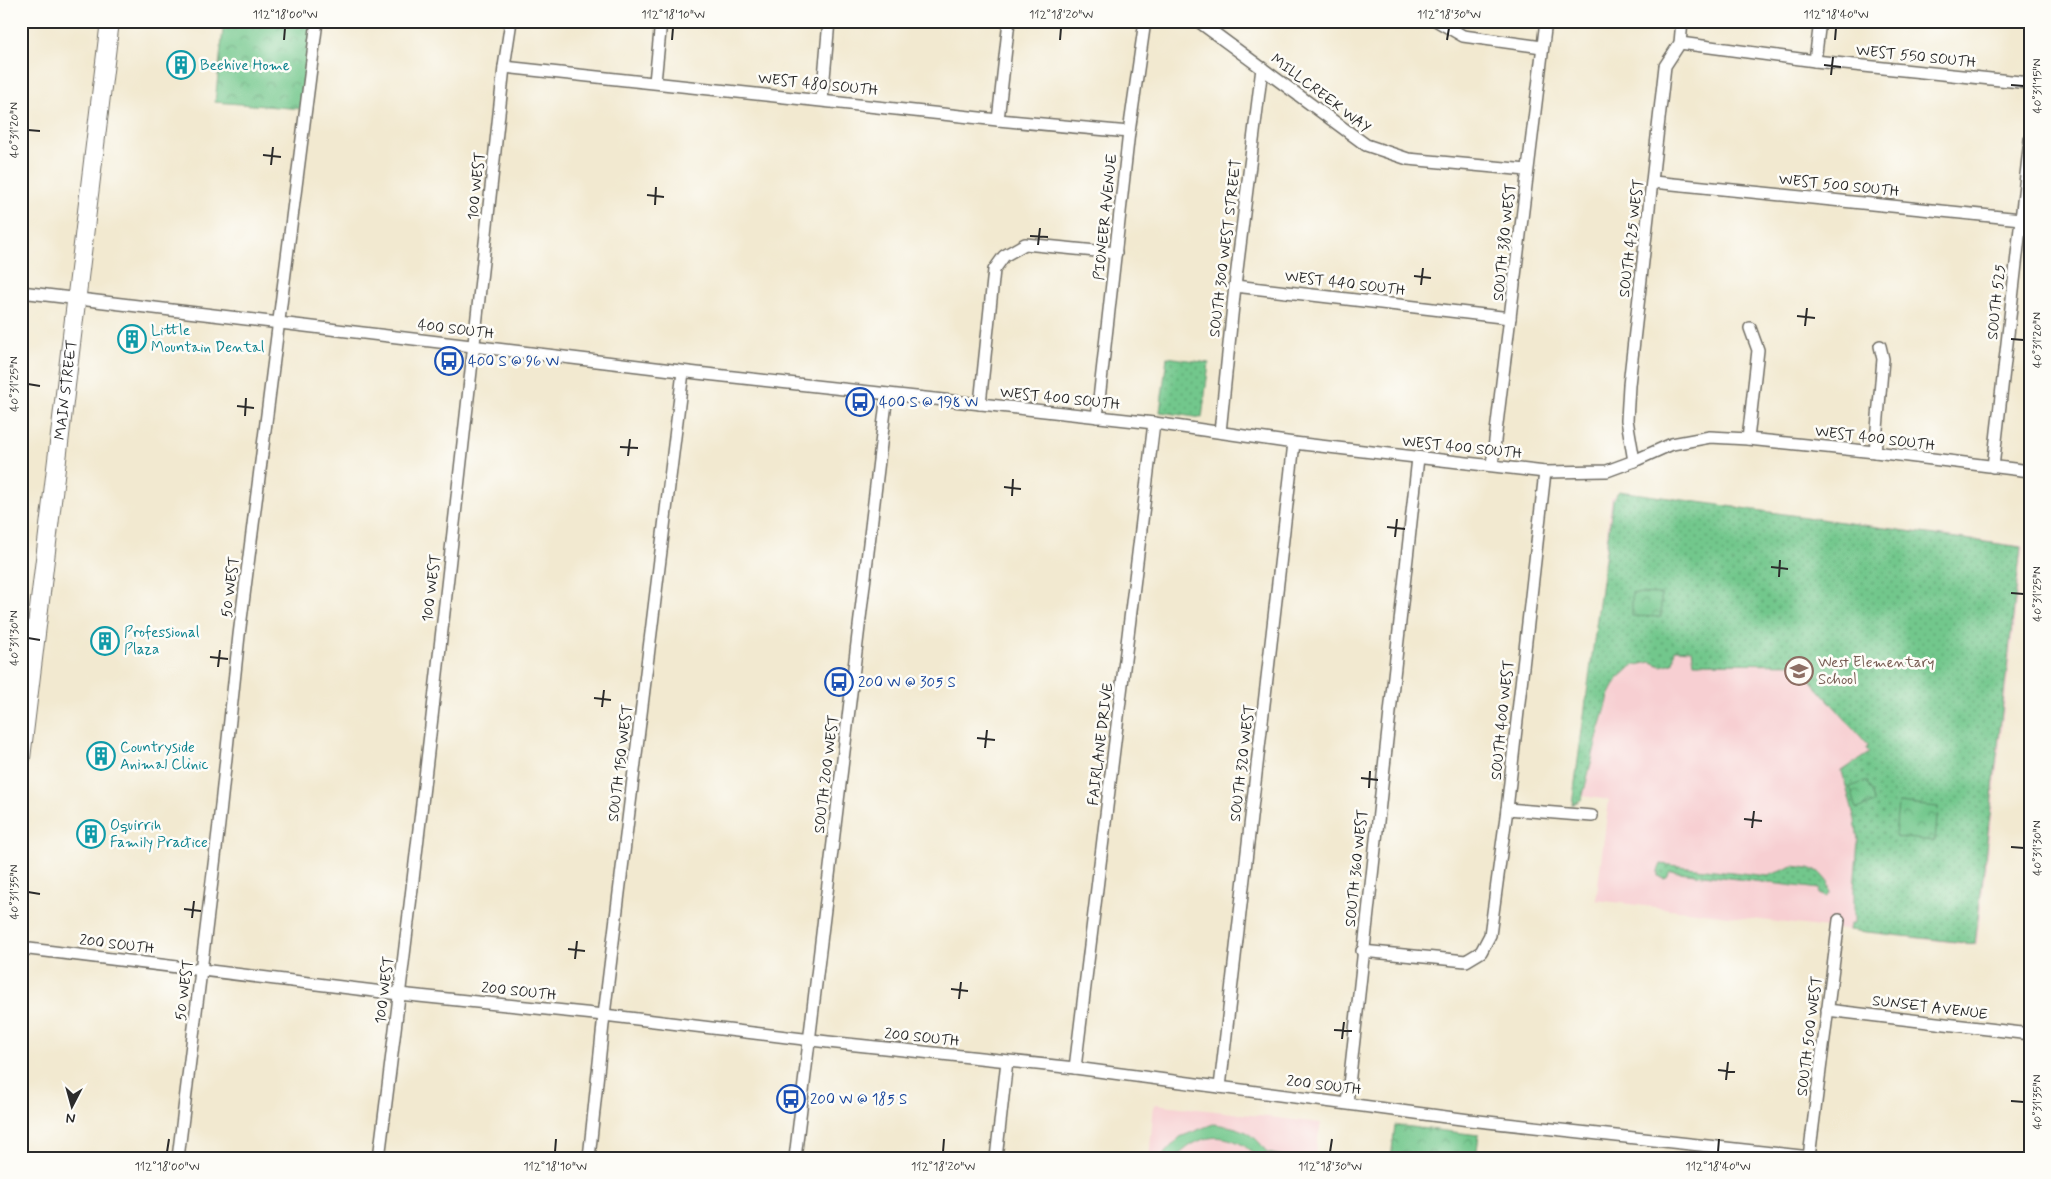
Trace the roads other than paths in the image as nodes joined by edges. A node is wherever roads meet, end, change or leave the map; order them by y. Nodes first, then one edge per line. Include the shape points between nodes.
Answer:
1 (110, 21) edge
2 (317, 21) edge
3 (511, 21) edge
4 (661, 21) edge
5 (829, 21) edge
6 (1009, 21) edge
7 (1145, 21) edge
8 (1198, 21) edge
9 (1437, 21) edge
10 (1546, 21) edge
11 (1682, 21) edge
12 (1820, 21) edge
13 (1680, 44) junction
14 (1542, 47) junction
15 (1815, 61) junction
16 (504, 67) junction
17 (1262, 68) junction
18 (655, 82) junction
19 (2030, 83) edge
20 (822, 100) junction
21 (998, 120) junction
22 (1129, 132) junction
23 (2030, 140) edge
24 (1527, 170) junction
25 (1653, 182) junction
26 (2021, 219) junction
27 (1116, 253) junction
28 (1235, 286) junction
29 (21, 292) edge
30 (77, 298) junction
31 (1510, 318) junction
32 (279, 322) junction
33 (1750, 328) dead end
34 (1880, 346) dead end
35 (474, 347) junction
36 (682, 372) junction
37 (887, 394) junction
38 (980, 404) junction
39 (1097, 417) junction
40 (1154, 423) junction
41 (1220, 432) junction
42 (1748, 439) junction
43 (1294, 443) junction
44 (1875, 452) junction
45 (1418, 458) junction
46 (1634, 461) junction
47 (1492, 465) junction
48 (1993, 467) junction
49 (2030, 471) edge
50 (1545, 472) junction
51 (21, 758) edge
52 (1507, 809) junction
53 (1592, 816) dead end
54 (1839, 920) dead end
55 (21, 948) edge
56 (1362, 951) junction
57 (202, 969) junction
58 (399, 994) junction
59 (1827, 1010) junction
60 (604, 1015) junction
61 (2030, 1034) edge
62 (809, 1039) junction
63 (1007, 1061) junction
64 (1075, 1068) junction
65 (1220, 1087) junction
66 (1346, 1103) junction
67 (1814, 1157) edge
68 (178, 1158) edge
69 (378, 1158) edge
70 (589, 1158) edge
71 (795, 1158) edge
72 (996, 1158) edge

1 - 30 highway, MAIN STREET
2 - 32 street, 50 WEST
3 - 16 street, 100 WEST
4 - 18 street
5 - 20 street
6 - 21 street
7 - 22 street, PIONEER AVENUE
8 - 17 street, MILLCREEK WAY
9 - 14 street via 1463,36
10 - 14 street, SOUTH 380 WEST
11 - 13 street, SOUTH 425 WEST
12 - 15 street
13 - 15 street, WEST 550 SOUTH
13 - 25 street, SOUTH 425 WEST via 1665,66
14 - 24 street, SOUTH 380 WEST
15 - 19 street, WEST 550 SOUTH
16 - 18 street, WEST 480 SOUTH
16 - 35 street, 100 WEST
17 - 24 street, MILLCREEK WAY via 1366,145 1408,159
17 - 28 street, SOUTH 300 WEST STREET
18 - 20 street, WEST 480 SOUTH
20 - 21 street, WEST 480 SOUTH
21 - 22 street, WEST 480 SOUTH
22 - 27 street, PIONEER AVENUE
23 - 26 street, SOUTH 525
24 - 31 street, SOUTH 380 WEST
25 - 26 street, WEST 500 SOUTH
25 - 46 street, SOUTH 425 WEST via 1629,385 1627,420
26 - 48 street, SOUTH 525
27 - 38 street via 1025,244 1004,256 994,270
27 - 39 street, PIONEER AVENUE
28 - 31 street, WEST 440 SOUTH
28 - 41 street, SOUTH 300 WEST STREET
29 - 30 street, 400 SOUTH
30 - 32 street, 400 SOUTH
30 - 51 highway, MAIN STREET
31 - 47 street, SOUTH 380 WEST
32 - 35 street, 400 SOUTH
32 - 57 street, 50 WEST via 239,634
33 - 42 street via 1758,350
34 - 44 street via 1882,359
35 - 36 street, 400 SOUTH
35 - 58 street, 100 WEST
36 - 37 street, 400 SOUTH
36 - 60 street, SOUTH 150 WEST
37 - 38 street, WEST 400 SOUTH
37 - 62 street, SOUTH 200 WEST
38 - 39 street, WEST 400 SOUTH
39 - 40 street, WEST 400 SOUTH
40 - 41 street, WEST 400 SOUTH
40 - 64 street, FAIRLANE DRIVE
41 - 43 street, WEST 400 SOUTH
42 - 44 street, WEST 400 SOUTH
42 - 46 street, WEST 400 SOUTH via 1710,437 1672,444
43 - 45 street, WEST 400 SOUTH
43 - 65 street, SOUTH 320 WEST
44 - 48 street, WEST 400 SOUTH
45 - 47 street, WEST 400 SOUTH
45 - 56 street, SOUTH 360 WEST
46 - 50 street, WEST 400 SOUTH via 1607,471
47 - 50 street, WEST 400 SOUTH
48 - 49 street, WEST 400 SOUTH
50 - 52 street, SOUTH 400 WEST
52 - 53 street
52 - 56 street, SOUTH 400 WEST via 1490,935 1481,952 1466,960
54 - 59 street, SOUTH 500 WEST
55 - 57 street, 200 SOUTH
56 - 66 street, SOUTH 360 WEST
57 - 58 street, 200 SOUTH
57 - 68 street, 50 WEST
58 - 60 street, 200 SOUTH
58 - 69 street, 100 WEST
59 - 61 street, SUNSET AVENUE
59 - 67 street, SOUTH 500 WEST
60 - 62 street, 200 SOUTH
60 - 70 street, SOUTH 150 WEST
62 - 63 street, 200 SOUTH
62 - 71 street, SOUTH 200 WEST
63 - 64 street, 200 SOUTH
63 - 72 street
64 - 65 street, 200 SOUTH
65 - 66 street, 200 SOUTH
66 - 67 street, 200 SOUTH via 1469,1120

